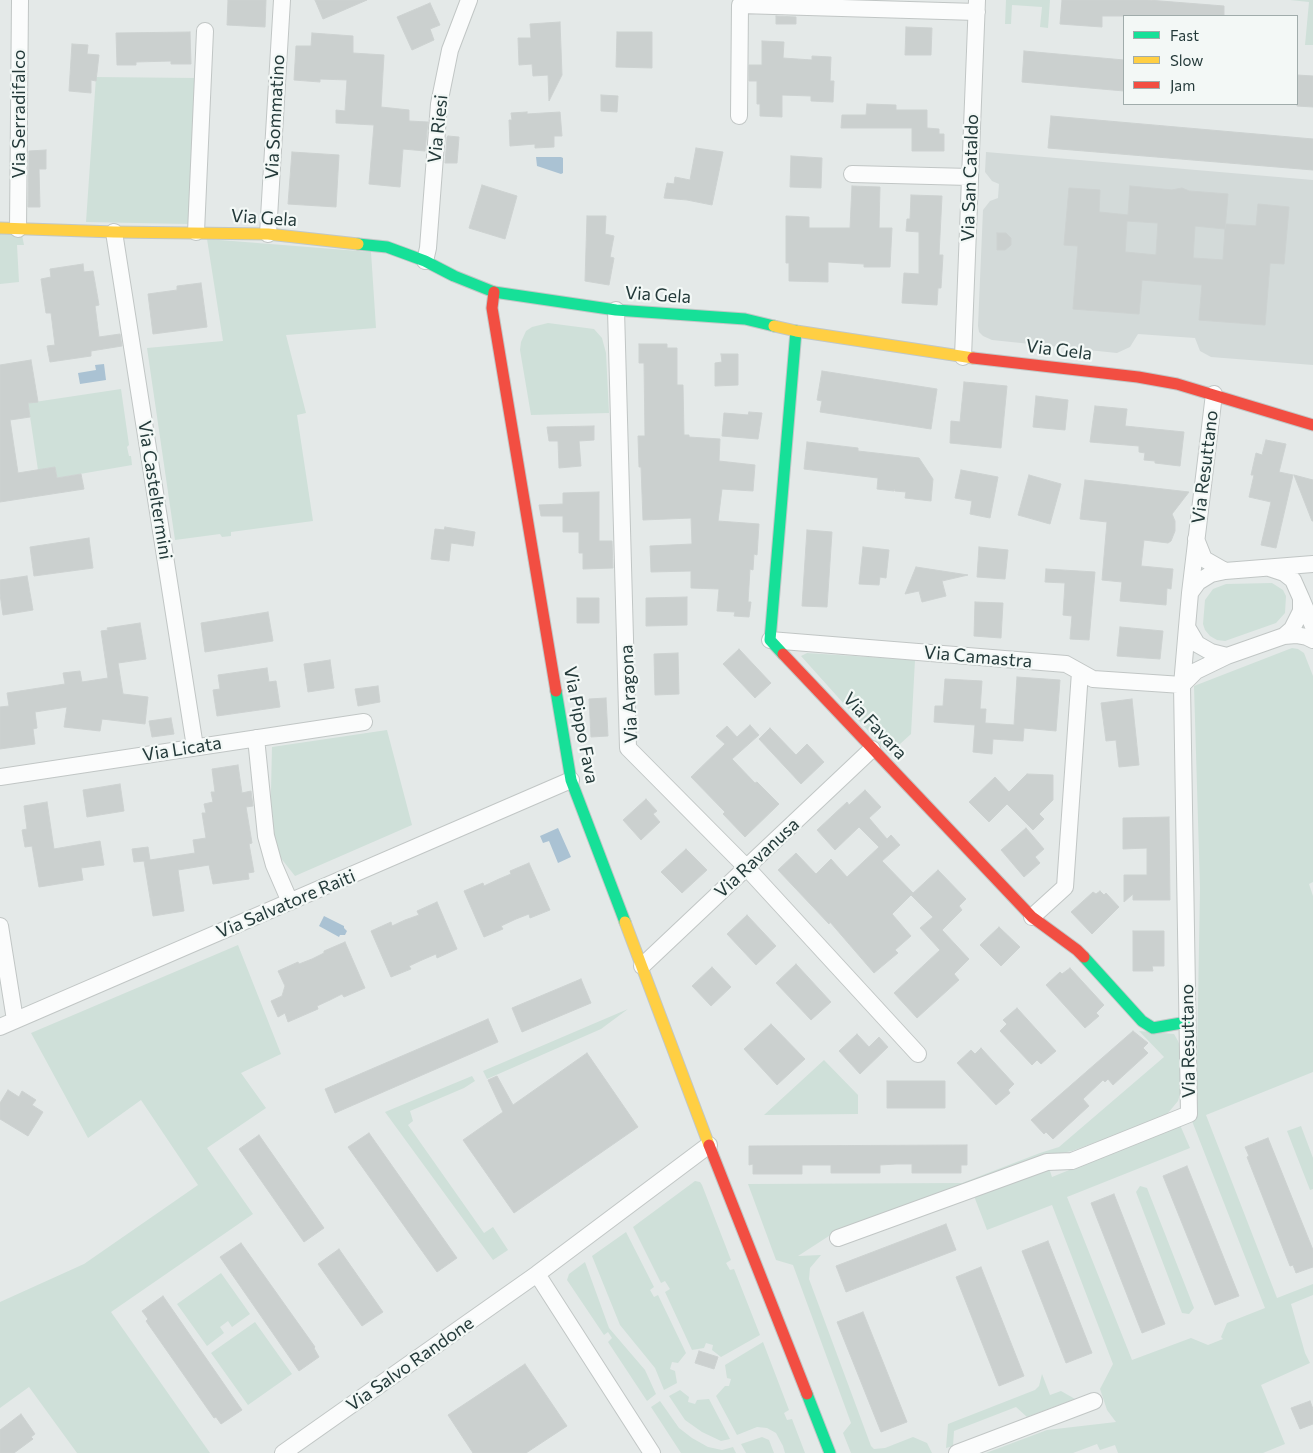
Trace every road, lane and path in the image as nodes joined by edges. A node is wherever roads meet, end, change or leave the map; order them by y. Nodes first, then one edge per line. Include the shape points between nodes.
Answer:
1 (20, 0) edge
2 (282, 0) edge
3 (469, 0) edge
4 (977, 6) edge
5 (205, 31) dead end
6 (739, 116) dead end
7 (852, 174) dead end
8 (970, 177) junction
9 (0, 228) edge
10 (18, 229) junction
11 (114, 232) junction
12 (196, 232) junction
13 (268, 234) junction
14 (425, 261) junction
15 (494, 292) junction
16 (616, 310) junction
17 (796, 331) junction
18 (963, 356) junction
19 (1214, 394) junction
20 (1313, 425) edge
21 (1196, 540) junction
22 (1313, 564) edge
23 (1269, 568) junction
24 (1225, 572) junction
25 (1190, 593) junction
26 (1302, 598) junction
27 (1313, 626) edge
28 (1187, 627) junction
29 (1284, 636) junction
30 (770, 640) junction
31 (1313, 640) edge
32 (1227, 656) junction
33 (1080, 672) junction
34 (1182, 685) junction
35 (364, 722) dead end
36 (256, 738) junction
37 (195, 747) junction
38 (872, 749) junction
39 (0, 777) edge
40 (571, 780) junction
41 (747, 868) junction
42 (290, 902) junction
43 (1032, 917) junction
44 (0, 926) edge
45 (642, 966) junction
46 (1187, 1022) junction
47 (7, 1024) edge
48 (918, 1054) dead end
49 (709, 1145) junction
50 (838, 1238) dead end
51 (537, 1274) junction
52 (1094, 1401) dead end
53 (283, 1453) edge
54 (652, 1453) edge
55 (830, 1453) edge
56 (957, 1453) edge

1 - 10 street, Via Serradifalco
2 - 13 street, Via Sommatino
3 - 14 street, Via Riesi via 450,50 439,104
4 - 6 street via 740,5
4 - 8 street, Via San Cataldo
5 - 12 street
7 - 8 street
8 - 18 street, Via San Cataldo
9 - 10 street, Via Gela
10 - 11 street, Via Gela
11 - 12 street, Via Gela
11 - 37 street, Via Casteltermini
12 - 13 street, Via Gela
13 - 14 street, Via Gela via 387,247
14 - 15 street, Via Gela
15 - 16 street, Via Gela
15 - 40 street, Via Pippo Fava via 492,308
16 - 17 street, Via Gela via 745,319
16 - 41 street, Via Aragona via 628,748
17 - 18 street, Via Gela
17 - 30 street
18 - 19 street, Via Gela via 1138,377
19 - 20 street, Via Gela
19 - 21 street, Via Resuttano
21 - 24 street via 1204,559
21 - 25 street, Via Resuttano
22 - 23 street
23 - 24 street
23 - 26 street via 1293,580
24 - 25 street via 1211,574 1198,582
25 - 28 street
26 - 27 street
26 - 29 street via 1301,611 1292,629
28 - 32 street via 1193,639 1204,649
28 - 34 street, Via Resuttano
29 - 31 street via 1296,635
29 - 32 street
30 - 33 street, Via Camastra via 1066,664
30 - 38 street, Via Favara
32 - 34 street via 1196,671
33 - 34 street, Via Camastra via 1093,679
33 - 43 street via 1065,887
34 - 46 street, Via Resuttano
35 - 36 street, Via Licata
36 - 37 street, Via Licata
36 - 42 street via 266,836
37 - 39 street, Via Licata
38 - 41 street, Via Ravanusa
38 - 43 street, Via Favara
40 - 42 street, Via Salvatore Raiti
40 - 45 street, Via Pippo Fava
41 - 45 street, Via Ravanusa
41 - 48 street, Via Aragona
42 - 47 street, Via Salvatore Raiti
43 - 46 street, Via Favara via 1077,950 1142,1021 1153,1028
44 - 47 street
45 - 49 street, Via Pippo Fava
46 - 50 street, Via Resuttano via 1189,1114 1072,1161 1047,1162
49 - 51 street, Via Salvo Randone
49 - 55 street, Via Pippo Fava
51 - 53 street, Via Salvo Randone
51 - 54 street
52 - 56 street

